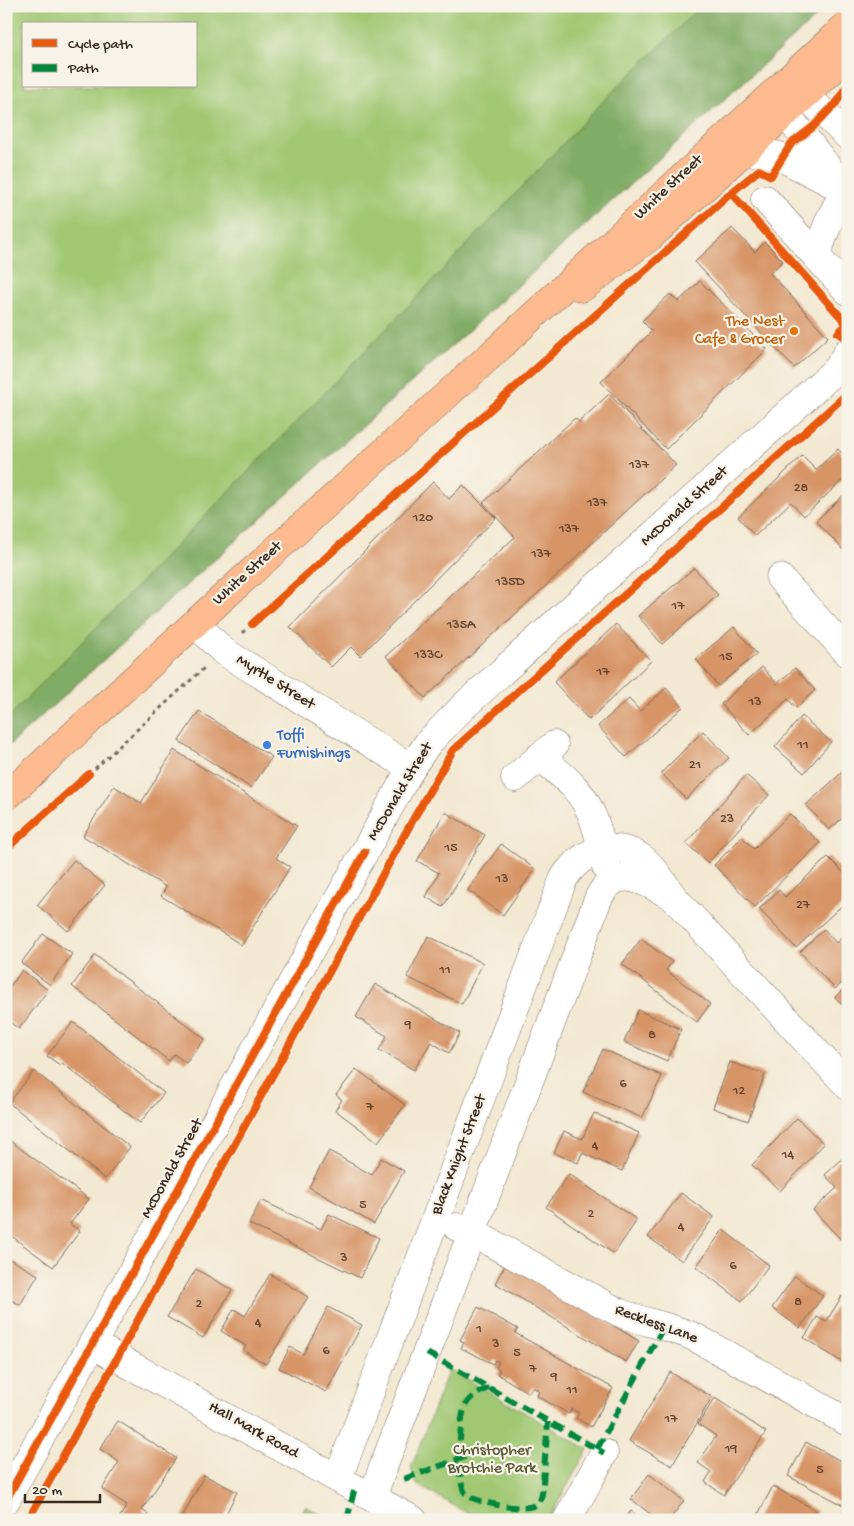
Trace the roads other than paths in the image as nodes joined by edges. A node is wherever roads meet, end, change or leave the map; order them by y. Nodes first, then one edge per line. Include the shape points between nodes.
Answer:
1 (848, 24) edge
2 (848, 56) edge
3 (792, 90) junction
4 (785, 113) junction
5 (848, 136) edge
6 (743, 151) junction
7 (846, 191) edge
8 (765, 199) dead end
9 (816, 256) junction
10 (848, 291) edge
11 (492, 354) junction
12 (846, 354) edge
13 (780, 578) dead end
14 (195, 623) junction
15 (848, 653) edge
16 (411, 768) junction
17 (515, 778) dead end
18 (6, 797) edge
19 (601, 850) junction
20 (611, 882) junction
21 (675, 899) junction
22 (848, 1086) edge
23 (436, 1219) junction
24 (473, 1233) junction
25 (92, 1344) junction
26 (848, 1422) edge
27 (604, 1453) dead end
28 (338, 1478) junction
29 (372, 1497) junction
30 (6, 1500) edge
31 (413, 1520) edge
32 (568, 1520) edge

1 - 3 main road, White Street
2 - 3 main road, White Street
3 - 4 street
3 - 5 street
3 - 11 main road, White Street
4 - 6 main road, White Street
4 - 7 street
6 - 7 street via 779,156
6 - 11 main road, White Street via 629,254
7 - 9 street via 829,221
8 - 9 street
9 - 10 street
11 - 14 main road, White Street
12 - 16 street, McDonald Street via 838,368 464,706 428,743
13 - 15 street
14 - 16 street, Myrtle Street via 223,651
14 - 18 main road, White Street
16 - 25 street, McDonald Street
17 - 19 street via 547,751 584,800 595,824
19 - 20 street
19 - 21 street, Black Knight Street via 622,850 644,860
19 - 23 street, Black Knight Street via 578,861 563,880
20 - 21 street, Black Knight Street via 634,877
20 - 24 street via 596,903
21 - 22 street, Black Knight Street
23 - 24 street, Reckless Lane
23 - 28 street, Black Knight Street
24 - 26 street, Reckless Lane via 618,1312 698,1339
24 - 29 street
25 - 28 street, Hall Mark Road
25 - 30 street, McDonald Street
27 - 32 street
28 - 29 street, Hall Mark Road
29 - 31 street, Hall Mark Road

